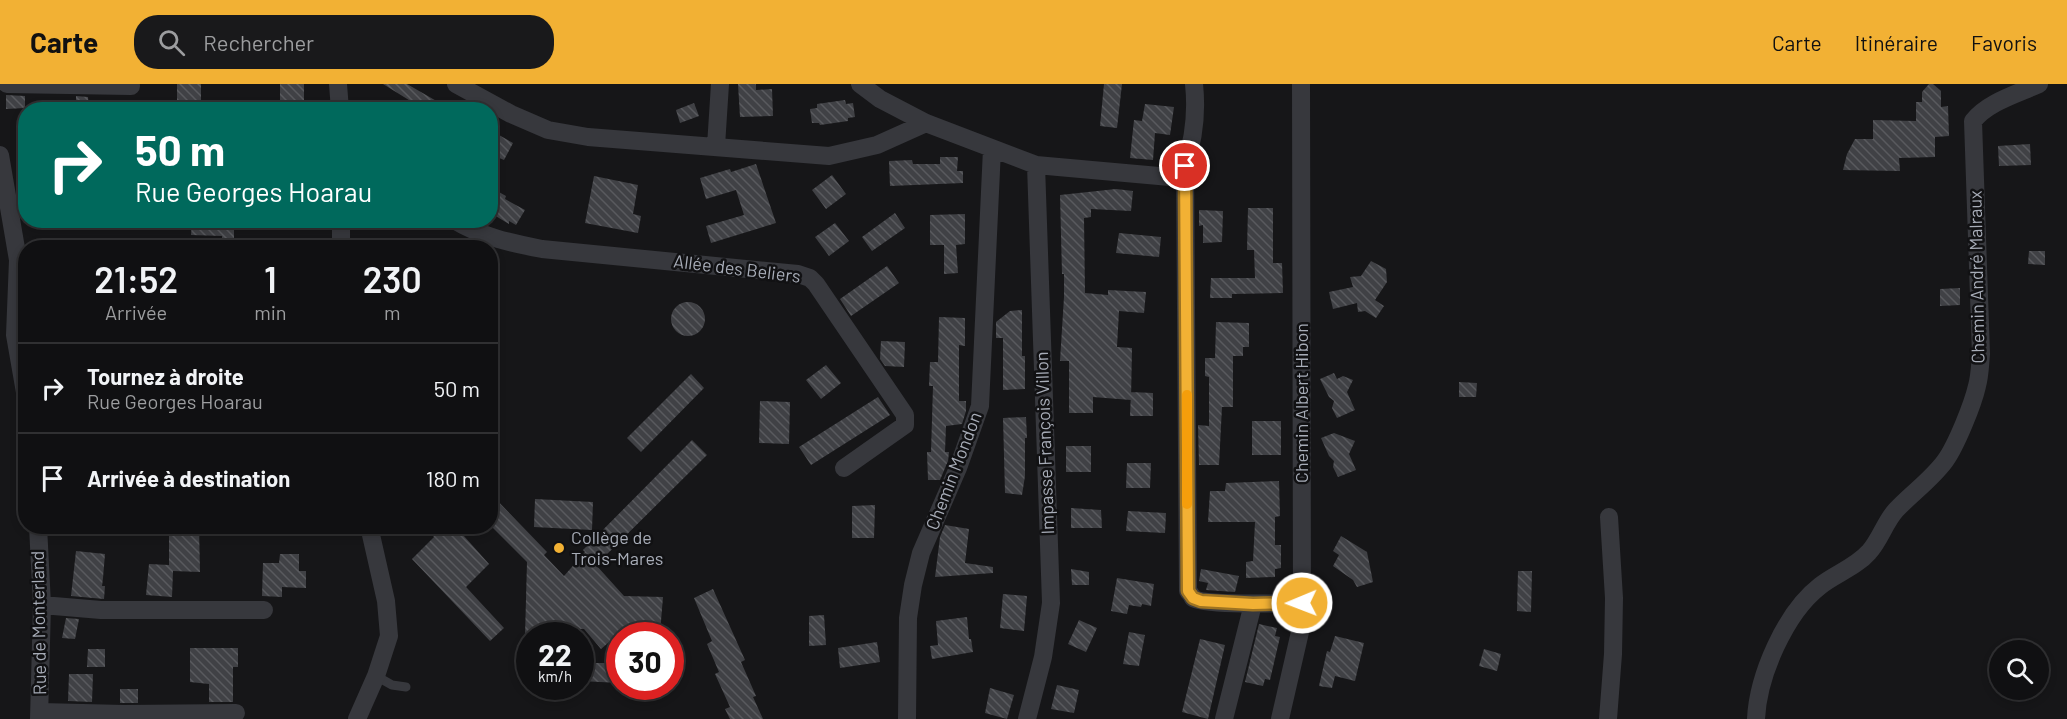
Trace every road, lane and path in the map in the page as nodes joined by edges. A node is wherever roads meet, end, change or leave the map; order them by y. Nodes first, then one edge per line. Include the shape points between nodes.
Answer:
1 (7, 84) edge
2 (338, 84) edge
3 (456, 84) edge
4 (720, 84) edge
5 (860, 84) edge
6 (1194, 84) edge
7 (1301, 84) edge
8 (2039, 84) edge
9 (131, 86) dead end
10 (339, 102) edge
11 (489, 102) edge
12 (498, 107) edge
13 (926, 123) junction
14 (716, 146) junction
15 (992, 148) junction
16 (0, 155) edge
17 (1036, 165) junction
18 (1185, 166) junction
19 (467, 228) edge
20 (18, 260) edge
21 (18, 260) edge
22 (18, 349) edge
23 (844, 468) dead end
24 (1609, 517) dead end
25 (38, 534) edge
26 (371, 534) edge
27 (1302, 603) junction
28 (1253, 604) junction
29 (42, 605) junction
30 (264, 610) dead end
31 (376, 676) junction
32 (406, 687) dead end
33 (236, 713) dead end
34 (40, 715) edge
35 (357, 719) edge
36 (907, 719) edge
37 (1027, 719) edge
38 (1224, 719) edge
39 (1280, 719) edge
40 (1608, 719) edge
41 (1756, 719) edge

1 - 9 street
2 - 10 street
3 - 11 street
4 - 14 street
5 - 13 street
6 - 18 street via 1194,124
7 - 27 street, Chemin Albert Hibon
8 - 41 street, Chemin André Malraux via 1986,108 1973,121 1981,354 1977,387 1962,425 1946,460 1895,511 1869,551 1821,586 1793,614 1764,675
12 - 14 street via 548,130
13 - 14 street via 878,145 829,156
13 - 15 street
15 - 17 street
15 - 36 street, Chemin Mondon via 980,406 921,553 913,585 908,618
16 - 21 street
17 - 18 street via 1170,177
17 - 37 street, Impasse François Villon via 1051,603 1043,657
18 - 28 street via 1188,591 1201,601
19 - 23 street, Allée des Beliers via 507,243 542,249 810,278 905,415 905,425
20 - 22 street
24 - 40 street via 1614,598
25 - 29 street, Rue de Monterland
26 - 31 street via 386,602 389,636
27 - 28 street
27 - 39 street, Chemin Albert Hibon via 1300,632
28 - 38 street
29 - 30 street via 100,610
29 - 34 street, Rue de Monterland
31 - 32 lane
31 - 35 street
33 - 34 street

